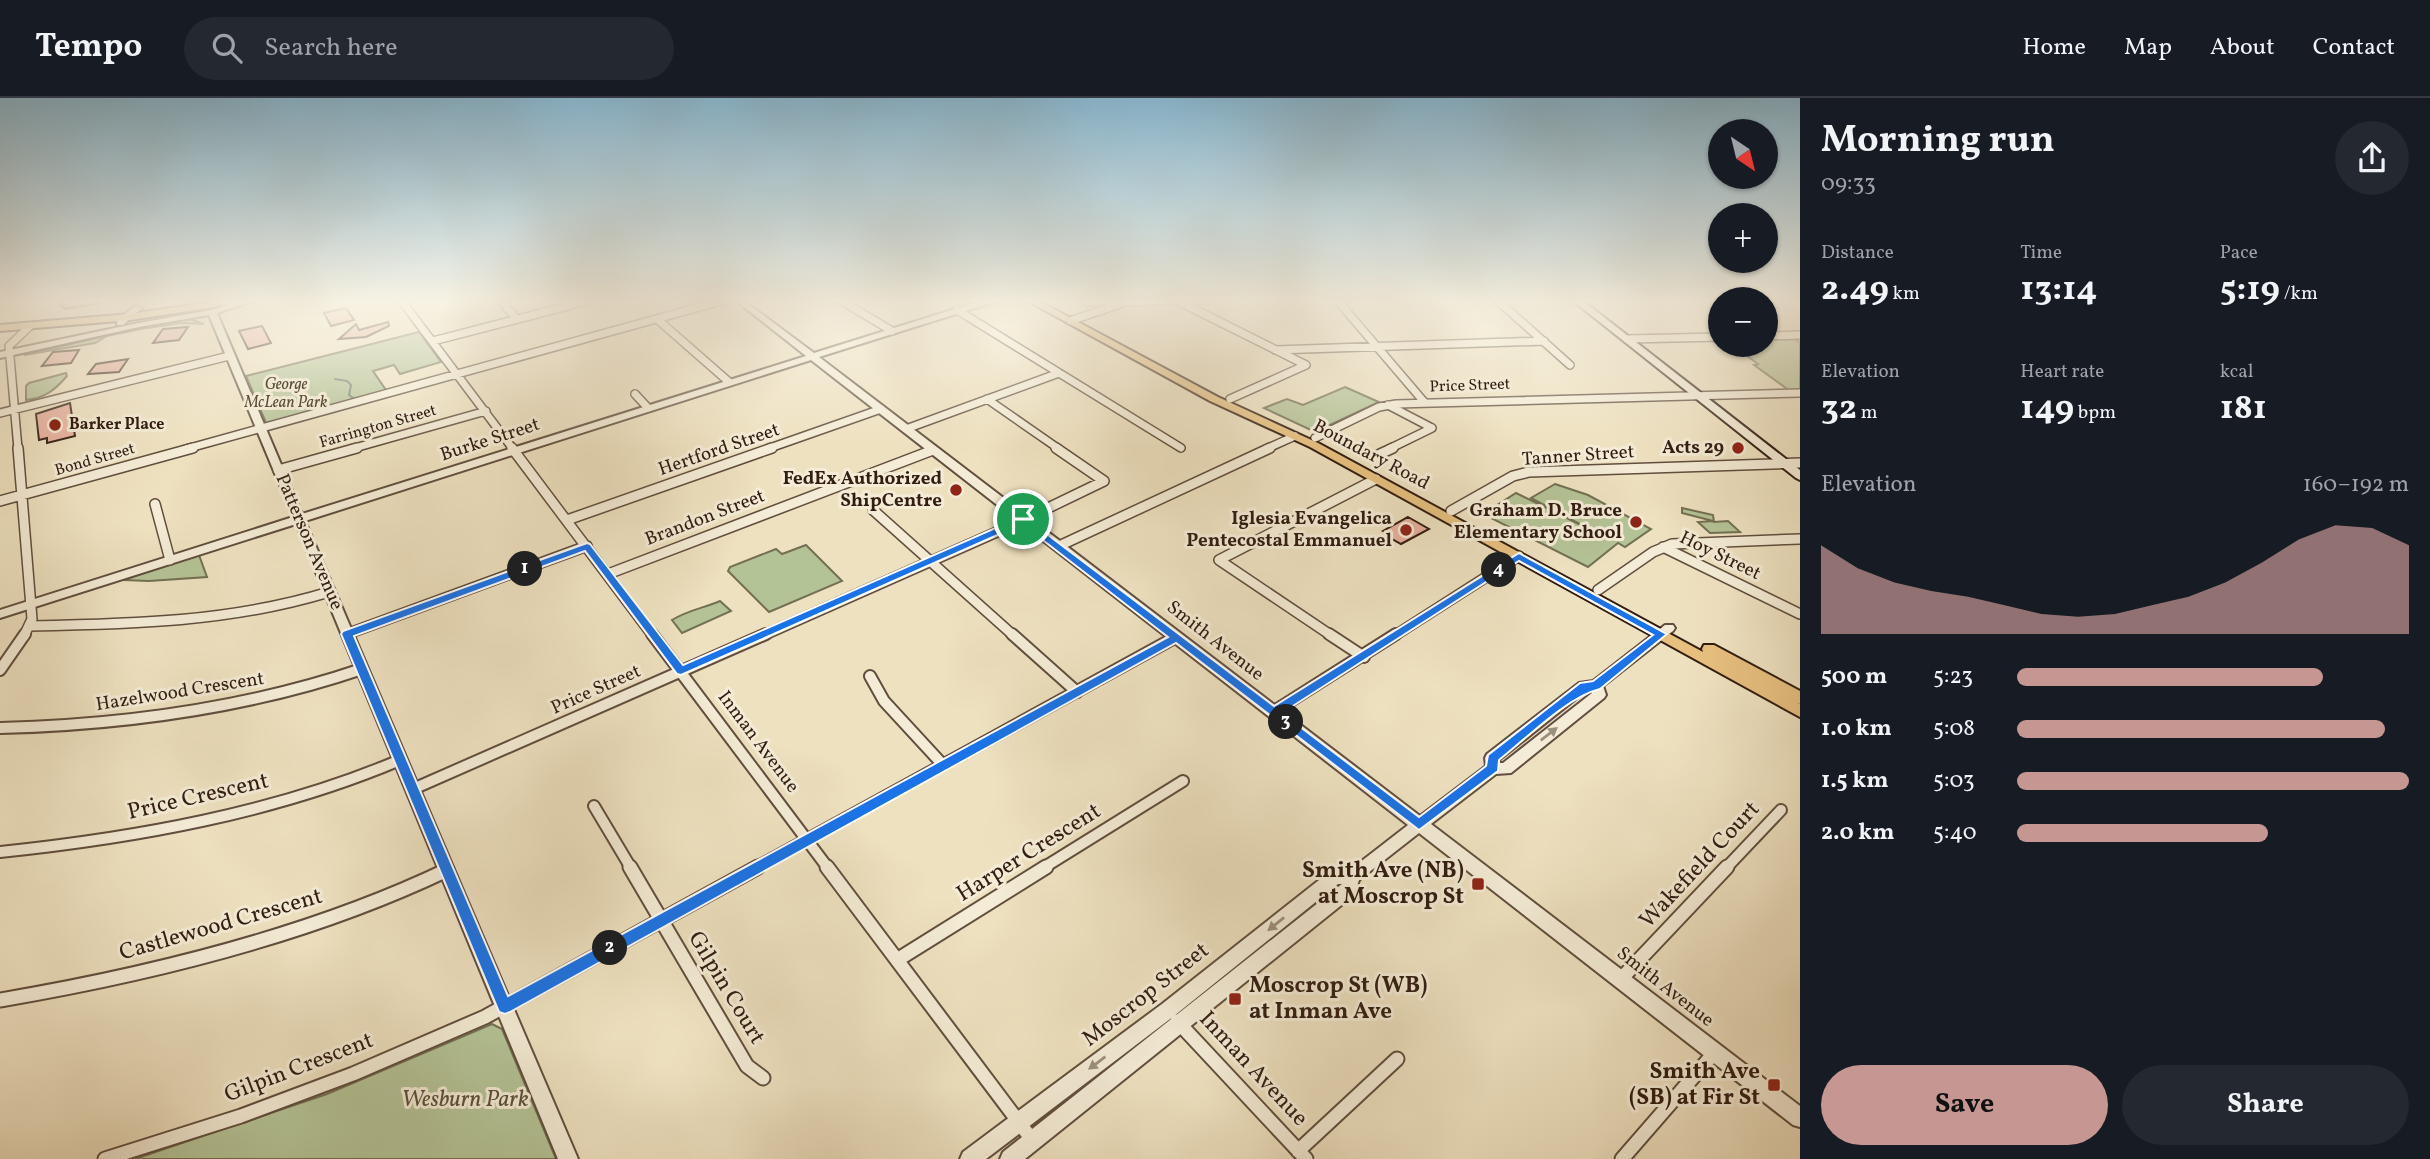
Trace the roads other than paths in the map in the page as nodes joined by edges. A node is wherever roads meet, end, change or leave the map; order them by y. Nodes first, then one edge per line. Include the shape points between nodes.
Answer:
1 (25, 350) edge
2 (226, 350) edge
3 (439, 350) edge
4 (546, 350) edge
5 (692, 350) edge
6 (804, 350) edge
7 (833, 350) edge
8 (1021, 350) edge
9 (1128, 350) edge
10 (1134, 350) edge
11 (1275, 350) joint
12 (1285, 350) edge
13 (1379, 350) edge
14 (1553, 350) edge
15 (1640, 350) edge
16 (5, 354) edge
17 (229, 356) junction
18 (812, 356) junction
19 (1570, 365) dead end
20 (1059, 373) junction
21 (457, 374) junction
22 (729, 382) junction
23 (1800, 393) edge
24 (635, 394) dead end
25 (1698, 395) junction
26 (1230, 399) junction
27 (987, 400) junction
28 (1425, 402) junction
29 (1388, 405) junction
30 (648, 408) junction
31 (15, 409) junction
32 (881, 409) junction
33 (485, 411) junction
34 (0, 413) edge
35 (1274, 426) junction
36 (261, 429) junction
37 (906, 429) junction
38 (1295, 436) junction
39 (1315, 438) junction
40 (1181, 448) dead end
41 (515, 450) junction
42 (933, 450) junction
43 (1380, 454) dead end
44 (1783, 463) junction
45 (1800, 463) edge
46 (278, 470) junction
47 (1800, 476) edge
48 (1376, 479) junction
49 (22, 495) junction
50 (0, 501) edge
51 (155, 505) dead end
52 (873, 510) dead end
53 (1451, 511) junction
54 (298, 519) junction
55 (1023, 519) junction
56 (567, 520) junction
57 (1800, 539) edge
58 (587, 546) junction
59 (1059, 546) junction
60 (1663, 547) junction
61 (1519, 556) junction
62 (170, 560) junction
63 (930, 561) junction
64 (608, 575) junction
65 (1598, 590) junction
66 (329, 592) junction
67 (31, 604) junction
68 (0, 614) edge
69 (1800, 614) edge
70 (30, 626) junction
71 (1665, 631) junction
72 (347, 634) junction
73 (1177, 637) junction
74 (1364, 657) junction
75 (362, 669) junction
76 (0, 670) edge
77 (681, 671) junction
78 (870, 676) dead end
79 (1077, 692) junction
80 (1800, 698) edge
81 (1800, 711) edge
82 (1273, 712) junction
83 (0, 728) edge
84 (400, 760) junction
85 (943, 765) junction
86 (1183, 780) dead end
87 (413, 789) junction
88 (594, 806) dead end
89 (1781, 810) dead end
90 (1419, 825) junction
91 (807, 839) junction
92 (0, 852) edge
93 (447, 870) junction
94 (1353, 876) junction
95 (662, 919) junction
96 (897, 960) junction
97 (1620, 979) junction
98 (0, 1000) edge
99 (505, 1007) junction
100 (1168, 1010) junction
101 (1181, 1025) junction
102 (1715, 1052) junction
103 (1397, 1059) dead end
104 (763, 1078) dead end
105 (1800, 1118) edge
106 (1019, 1122) junction
107 (1033, 1141) junction
108 (1302, 1155) edge
109 (105, 1159) edge
110 (568, 1159) edge
111 (970, 1159) edge
112 (1010, 1159) edge
113 (1622, 1159) edge

1 - 16 street
2 - 17 street, Patterson Avenue
3 - 21 street, Inman Avenue
4 - 21 street, Bond Street
5 - 22 street
6 - 18 street, Smith Avenue
7 - 18 street, Burke Street
8 - 20 street
9 - 35 main road, Boundary Road via 1214,399
10 - 26 main road, Boundary Road
11 - 12 street
11 - 26 street via 1305,368
13 - 28 street
14 - 19 street
15 - 25 main road
16 - 31 street
17 - 31 street
17 - 36 street, Patterson Avenue
18 - 22 street, Burke Street
18 - 32 street, Smith Avenue
20 - 27 street
20 - 40 street
21 - 33 street, Inman Avenue
21 - 36 street, Bond Street
22 - 30 street, Burke Street
23 - 25 street, Price Street
24 - 30 street
25 - 28 street, Price Street
25 - 44 main road
26 - 39 main road, Boundary Road
27 - 37 street
27 - 55 street, Price Street via 1104,481
28 - 29 street, Price Street
29 - 39 street, Price Street
29 - 43 street via 1432,428
30 - 41 street, Burke Street
31 - 34 street
31 - 49 street
32 - 37 street, Smith Avenue
32 - 56 street, Hertford Street
33 - 41 street, Inman Avenue
33 - 46 street, Farrington Street
35 - 38 main road, Boundary Road
35 - 39 main road
36 - 46 street, Patterson Avenue
36 - 49 street, Bond Street
37 - 42 street, Smith Avenue
38 - 48 main road, Boundary Road
38 - 59 street
39 - 53 main road, Boundary Road
41 - 54 street, Burke Street
41 - 56 street, Inman Avenue
42 - 55 street, Smith Avenue
42 - 64 street, Brandon Street
44 - 45 street, Tanner Street
44 - 47 main road
44 - 53 street, Tanner Street via 1529,472
46 - 54 street, Patterson Avenue
48 - 61 main road, Boundary Road
48 - 74 street via 1219,560
49 - 50 street, Bond Street
49 - 67 street
51 - 62 street
52 - 63 street
53 - 65 main road, Boundary Road
54 - 62 street, Burke Street
54 - 66 street, Patterson Avenue
55 - 59 street, Smith Avenue
55 - 63 street, Price Street
56 - 58 street, Inman Avenue
57 - 60 street
58 - 64 street, Inman Avenue
58 - 72 street
59 - 73 street, Smith Avenue
60 - 65 street
60 - 69 street, Hoy Street
61 - 71 main road, Boundary Road
61 - 74 street
62 - 67 street, Burke Street
63 - 77 street, Price Street
63 - 79 street
64 - 77 street, Inman Avenue
65 - 71 main road, Boundary Road
66 - 70 street via 186,621
66 - 72 street, Patterson Avenue
67 - 68 street, Burke Street
67 - 70 street
70 - 76 street
71 - 80 main road, Boundary Road
71 - 81 main road, Boundary Road
71 - 90 street, Moscrop Street via 1596,685 1599,695 1589,703 1506,768 1493,768
72 - 75 street, Patterson Avenue
73 - 79 street, Gilpin Crescent
73 - 82 street, Smith Avenue
74 - 82 street
75 - 83 street, Hazelwood Crescent via 259,698 167,715
75 - 84 street, Patterson Avenue
77 - 87 street, Price Street
77 - 91 street, Inman Avenue
78 - 85 street via 884,701
79 - 85 street, Gilpin Crescent
82 - 90 street, Smith Avenue
84 - 87 street, Patterson Avenue
84 - 92 street, Price Crescent via 320,788 201,820
85 - 91 street, Gilpin Crescent
86 - 96 street, Harper Crescent
87 - 93 street, Patterson Avenue
88 - 95 street, Gilpin Court
89 - 97 street, Wakefield Court
90 - 94 street, Moscrop Street
90 - 97 street, Smith Avenue
91 - 95 street, Gilpin Crescent
91 - 96 street, Inman Avenue
93 - 98 street, Castlewood Crescent via 340,913 189,960
93 - 99 street, Patterson Avenue
94 -> 100 street, Moscrop Street via 1334,877
94 - 101 street, Moscrop Street via 1348,890
95 - 99 street, Gilpin Crescent
95 - 104 street, Gilpin Court via 747,1066
96 - 106 street, Inman Avenue
97 - 102 street, Smith Avenue
99 - 109 street, Gilpin Crescent via 353,1074
99 - 110 street, Patterson Avenue
100 - 101 street, Inman Avenue
100 -> 106 street, Moscrop Street
101 - 107 street, Moscrop Street
101 - 108 street, Inman Avenue
102 - 105 street, Smith Avenue
102 - 113 street
103 - 108 street
106 - 107 street, Inman Avenue
106 - 111 street, Moscrop Street
107 - 112 street, Moscrop Street

